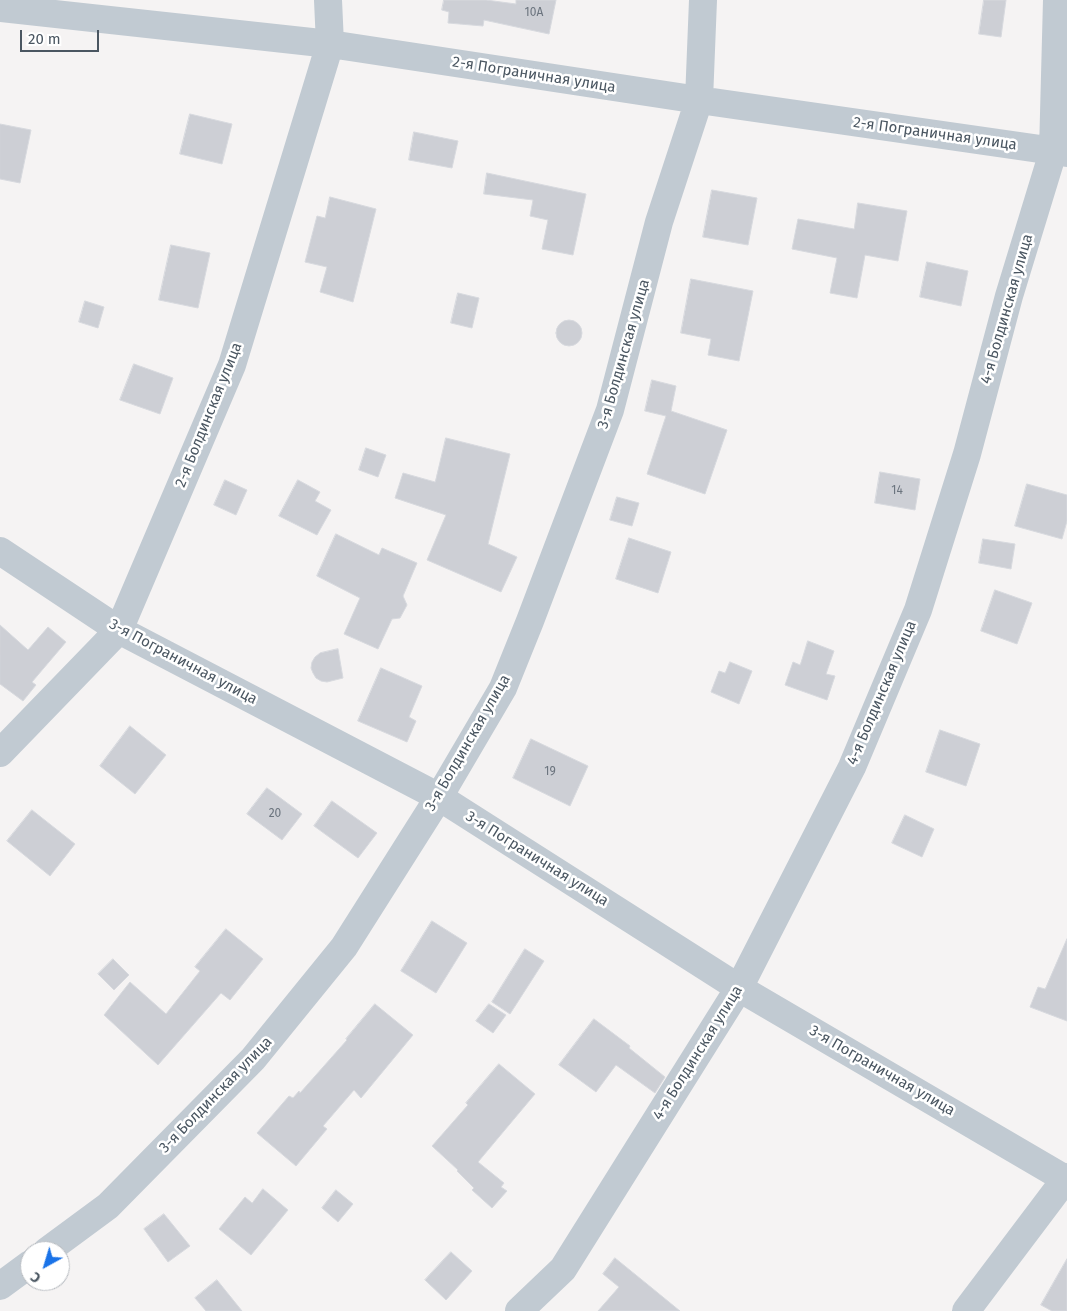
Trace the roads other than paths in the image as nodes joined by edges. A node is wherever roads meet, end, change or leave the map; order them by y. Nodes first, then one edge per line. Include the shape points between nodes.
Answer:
1 (328, 0) edge
2 (703, 0) edge
3 (1057, 0) edge
4 (0, 8) edge
5 (330, 44) junction
6 (700, 100) junction
7 (1060, 152) edge
8 (0, 551) edge
9 (119, 630) junction
10 (0, 753) edge
11 (439, 797) junction
12 (739, 988) junction
13 (1067, 1179) edge
14 (61, 1241) edge
15 (20, 1271) edge
16 (0, 1286) edge
17 (519, 1311) edge
18 (966, 1311) edge

1 - 5 street, 2-я Болдинская улица
2 - 6 street, 3-я Болдинская улица
3 - 7 street, 4-я Болдинская улица
4 - 5 street, 2-я Пограничная улица
5 - 6 street, 2-я Пограничная улица
5 - 9 street, 2-я Болдинская улица via 232,365
6 - 7 street, 2-я Пограничная улица
6 - 11 street, 3-я Болдинская улица via 659,222 610,410 503,688
7 - 12 street, 4-я Болдинская улица via 1009,296 968,454 918,610 852,767
8 - 9 street, 3-я Пограничная улица
9 - 10 street, 2-я Болдинская улица
9 - 11 street, 3-я Пограничная улица
11 - 12 street, 3-я Пограничная улица
11 - 14 street, 3-я Болдинская улица via 344,947 253,1059 108,1206
12 - 13 street, 3-я Пограничная улица
12 - 17 street, 4-я Болдинская улица via 563,1269
13 - 18 street
15 - 16 street

